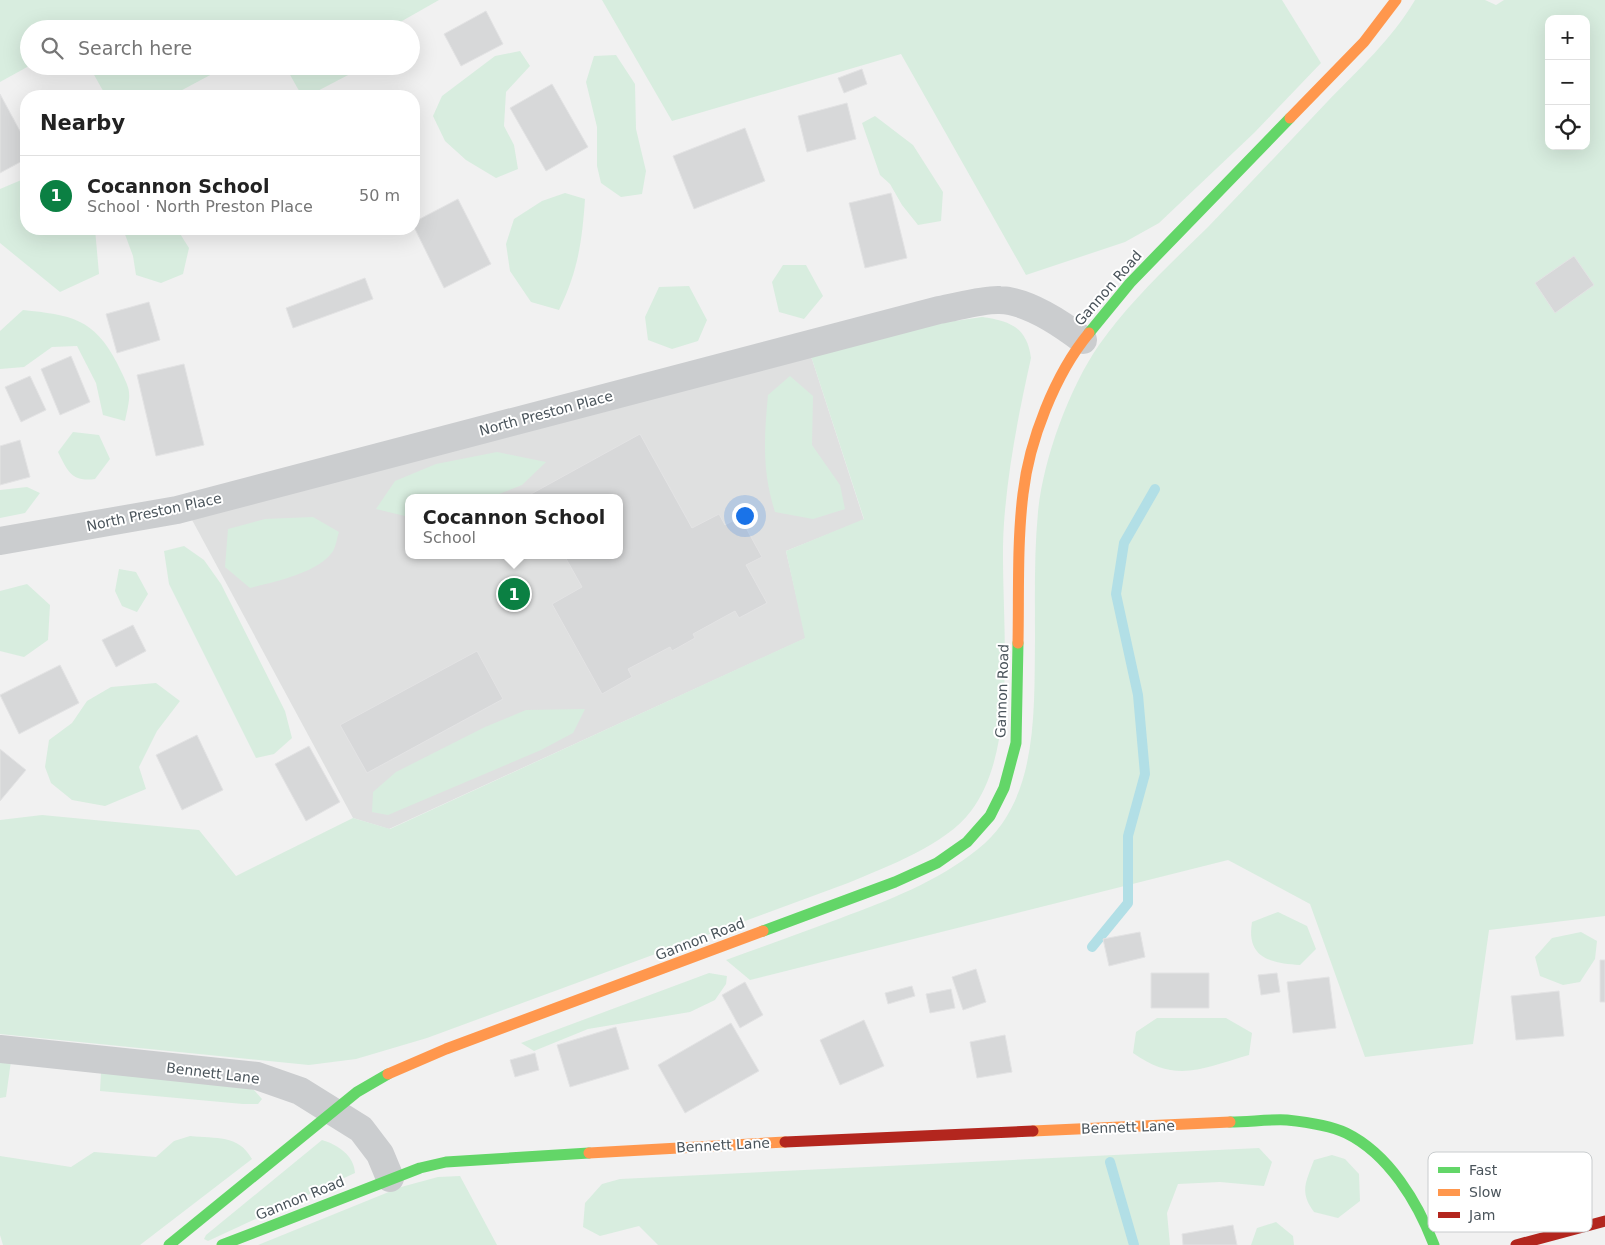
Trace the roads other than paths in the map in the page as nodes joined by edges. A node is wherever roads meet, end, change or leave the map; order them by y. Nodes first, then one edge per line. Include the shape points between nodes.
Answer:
1 (1396, 0) edge
2 (1083, 340) junction
3 (0, 541) edge
4 (0, 1049) edge
5 (332, 1111) junction
6 (390, 1178) junction
7 (1605, 1220) edge
8 (1592, 1224) edge
9 (1428, 1231) edge
10 (1428, 1232) edge
11 (1562, 1232) edge
12 (170, 1245) edge
13 (222, 1245) edge
14 (1434, 1245) edge
15 (1516, 1245) edge

1 - 2 street, Gannon Road via 1364,42 1169,241
2 - 3 street, North Preston Place via 1056,320 1001,300 939,310 177,510
2 - 5 street, Gannon Road via 1058,381 1036,436 1023,493 1016,743 1004,788 990,816 966,842 937,863 895,882 403,1068 357,1092
4 - 5 street, Bennett Lane via 257,1076 300,1092
5 - 6 street, Bennett Lane via 361,1129 380,1154
5 - 12 street, Gannon Road
6 - 9 street, Bennett Lane via 446,1162 566,1154 1286,1120 1345,1132 1367,1148 1404,1189
6 - 13 street, Gannon Road
7 - 8 street
10 - 14 street, Bennett Lane
11 - 15 street

